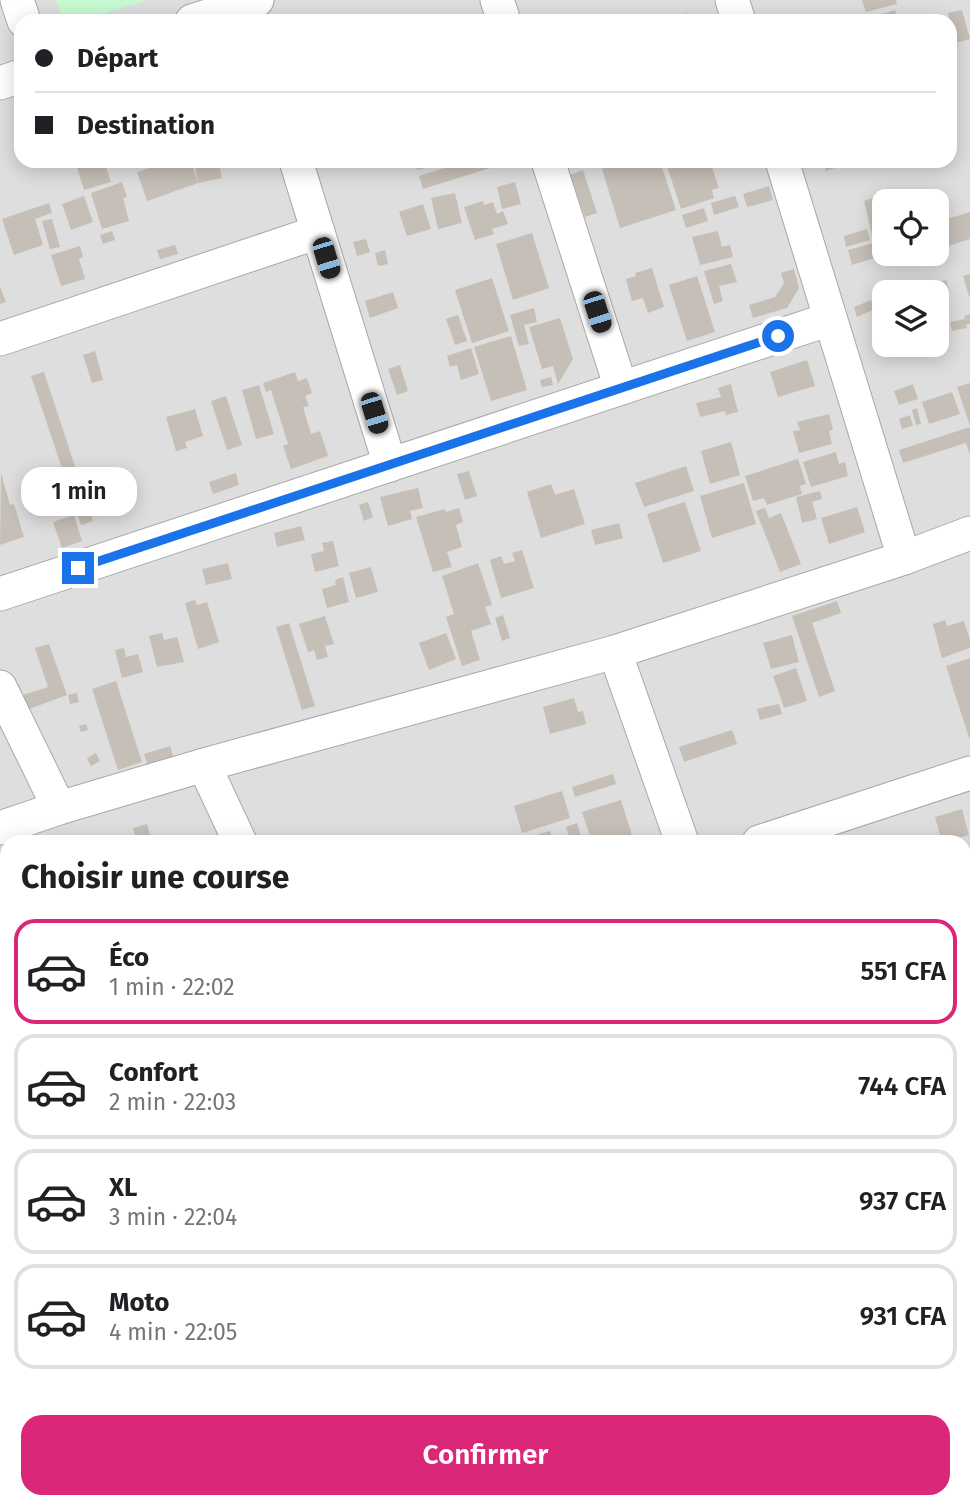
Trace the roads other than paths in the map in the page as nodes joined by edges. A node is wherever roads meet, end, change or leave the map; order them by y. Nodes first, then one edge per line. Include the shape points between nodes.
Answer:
1 (252, 8) edge
2 (224, 14) edge
3 (298, 168) edge
4 (550, 168) edge
5 (784, 168) edge
6 (318, 232) junction
7 (830, 319) junction
8 (0, 339) edge
9 (621, 388) junction
10 (390, 465) junction
11 (970, 533) edge
12 (904, 558) junction
13 (0, 594) edge
14 (615, 652) junction
15 (0, 687) edge
16 (204, 765) junction
17 (970, 773) edge
18 (59, 808) junction
19 (0, 828) edge
20 (237, 835) edge
21 (680, 835) edge
22 (780, 835) edge

1 - 2 street
3 - 6 street
4 - 9 street
5 - 7 street
6 - 8 street
6 - 10 street
7 - 9 street
7 - 12 street
9 - 10 street
10 - 13 street
11 - 12 street
12 - 14 street
14 - 16 street
14 - 21 street
15 - 18 street
16 - 18 street
16 - 20 street
17 - 22 street
18 - 19 street

